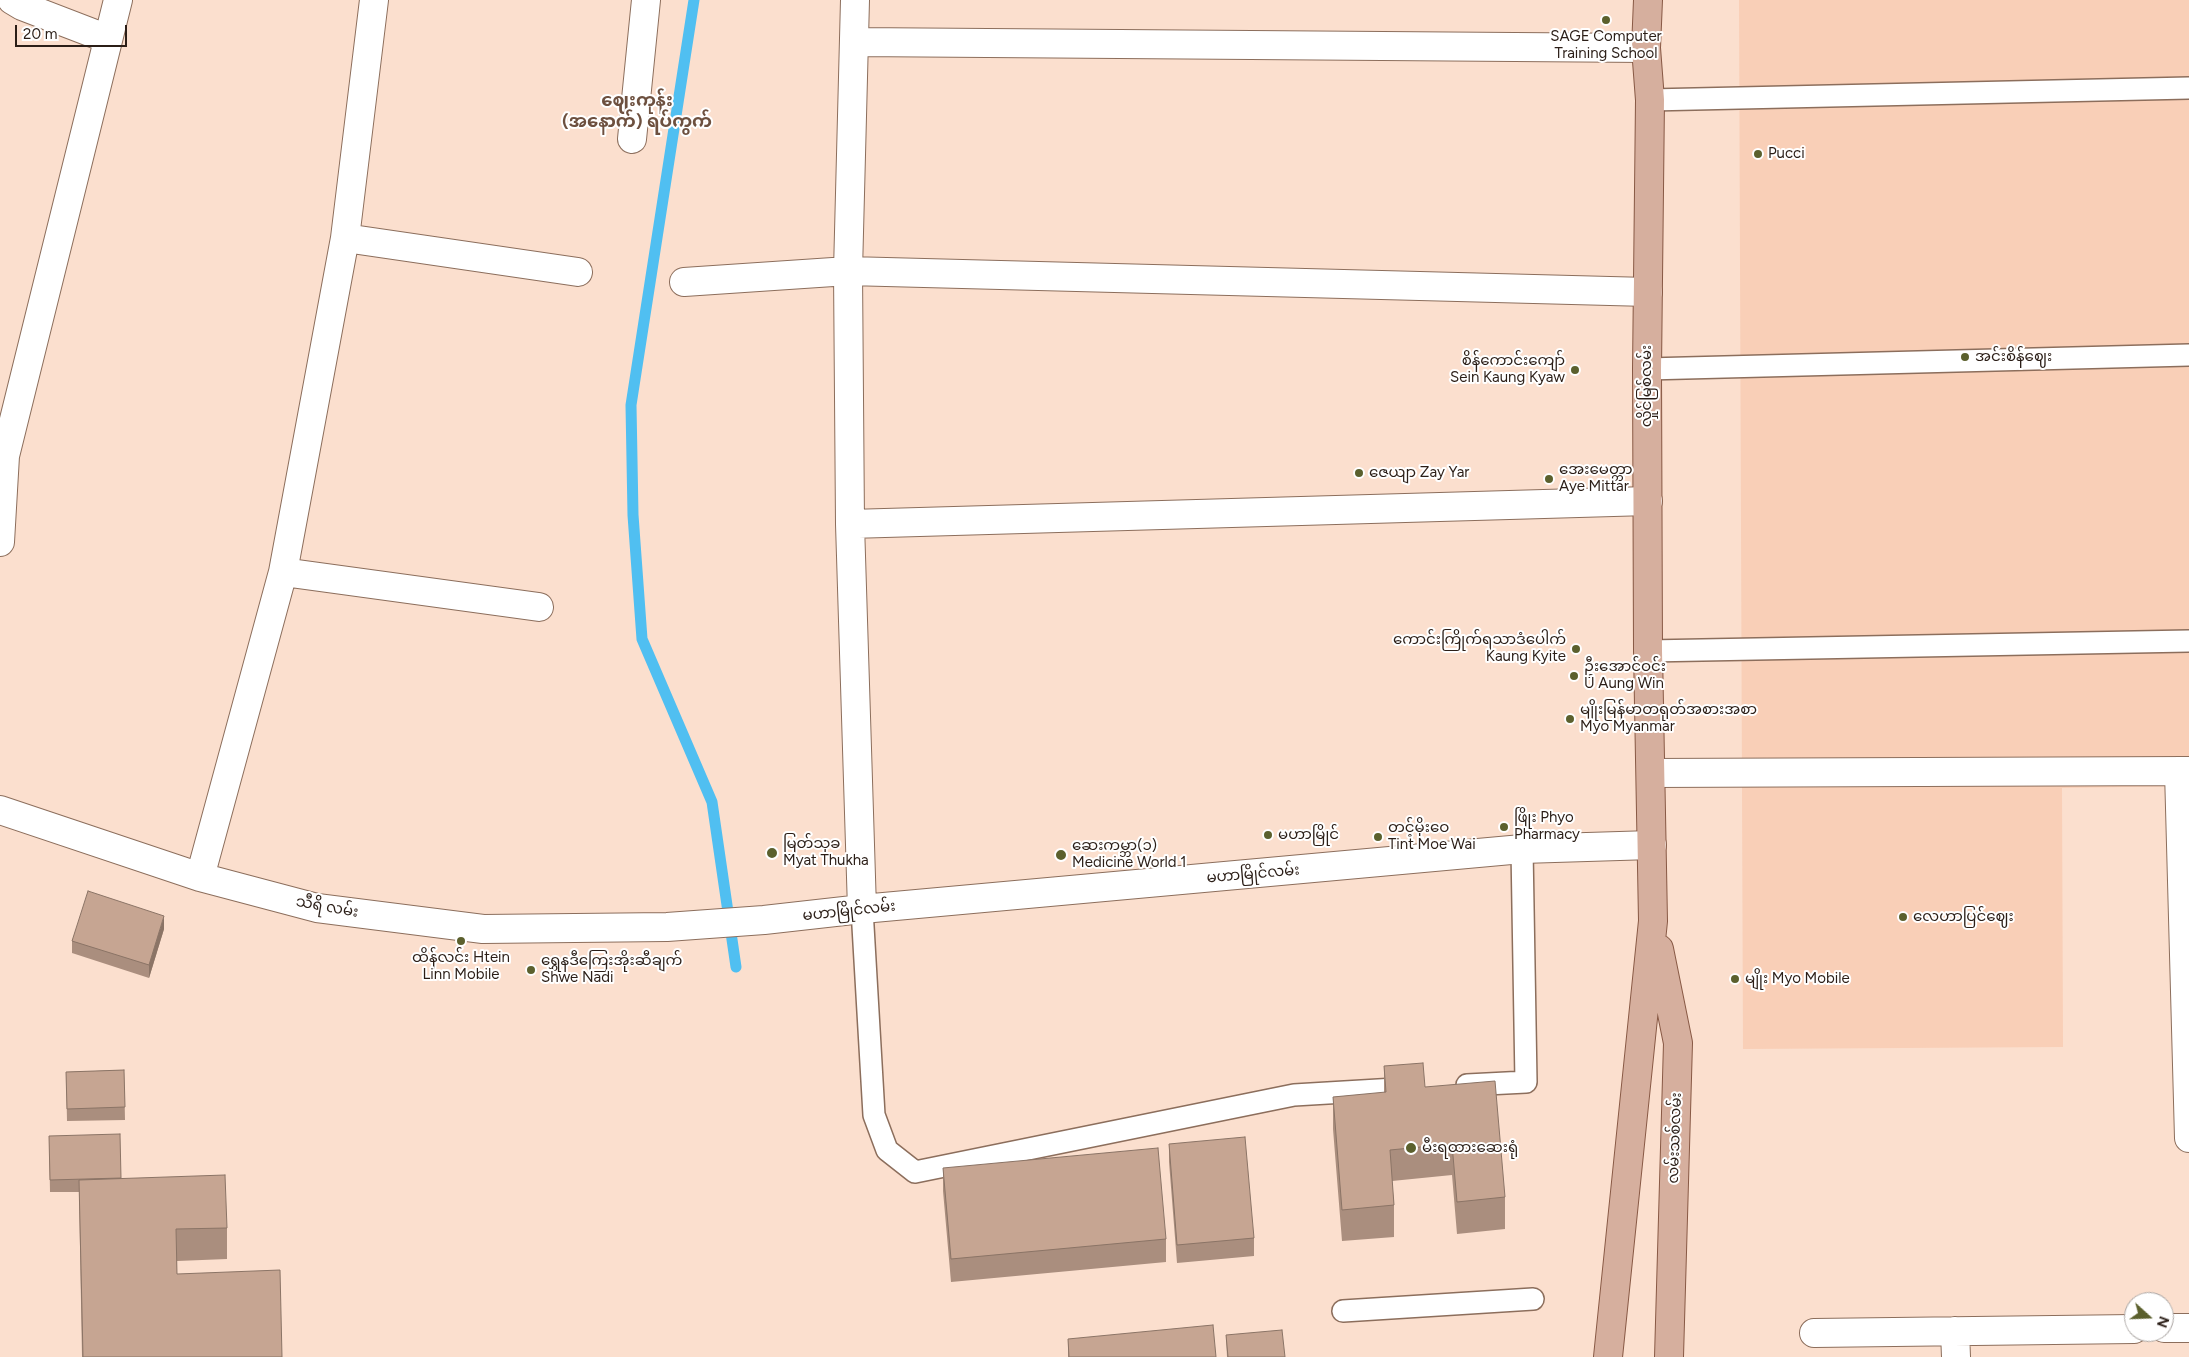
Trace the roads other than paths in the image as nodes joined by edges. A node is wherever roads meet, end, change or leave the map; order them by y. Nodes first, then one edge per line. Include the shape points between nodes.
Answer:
1 (12, 0) edge
2 (118, 0) edge
3 (374, 0) edge
4 (646, 0) edge
5 (855, 0) edge
6 (1648, 0) edge
7 (108, 39) junction
8 (856, 42) junction
9 (1646, 48) junction
10 (2189, 88) edge
11 (1650, 100) junction
12 (632, 139) dead end
13 (345, 238) junction
14 (848, 271) junction
15 (578, 272) dead end
16 (684, 282) dead end
17 (1648, 292) junction
18 (2189, 355) edge
19 (1647, 369) junction
20 (1648, 501) junction
21 (850, 524) junction
22 (0, 542) edge
23 (283, 572) junction
24 (539, 607) dead end
25 (2189, 641) edge
26 (1648, 652) junction
27 (2184, 771) edge
28 (1651, 773) junction
29 (0, 810) edge
30 (1652, 845) junction
31 (1522, 849) junction
32 (200, 877) junction
33 (862, 909) junction
34 (764, 920) joint
35 (1653, 921) junction
36 (2189, 1138) edge
37 (1533, 1299) dead end
38 (1343, 1311) dead end
39 (2174, 1328) edge
40 (2189, 1328) edge
41 (2124, 1330) edge
42 (1814, 1333) dead end
43 (1956, 1344) edge
44 (1608, 1357) edge
45 (1669, 1357) edge

1 - 7 street
2 - 7 street
3 - 13 street
4 - 12 street
5 - 8 street
6 - 9 main road, လှိုင်မြစ်လမ်း
7 - 22 street via 5,456
8 - 9 street
8 - 14 street
9 - 11 main road, လှိုင်မြစ်လမ်း
10 - 11 lane
11 - 17 main road, လှိုင်မြစ်လမ်း
13 - 15 street
13 - 23 street
14 - 16 street
14 - 17 street
14 - 21 street
17 - 19 main road, လှိုင်မြစ်လမ်း
18 - 19 lane
19 - 20 main road, လှိုင်မြစ်လမ်း
20 - 21 street
20 - 26 main road, လှိုင်မြစ်လမ်း
21 - 33 street
23 - 24 street
23 - 32 street
25 - 26 lane
26 - 28 main road, လှိုင်မြစ်လမ်း
27 - 28 street
27 - 36 street
28 - 30 main road, လမ်းသစ်လမ်း
29 - 32 street, သီရိ လမ်း
30 - 31 street, မဟာမြိုင်လမ်း
30 - 35 main road, လမ်းသစ်လမ်း
31 - 33 street, မဟာမြိုင်လမ်း
31 - 33 lane via 1526,1082 1294,1095 915,1172 887,1150 874,1115
32 - 34 street, သီရိ လမ်း via 317,908 483,929 667,927
33 - 34 street, မဟာမြိုင်လမ်း
35 - 44 main road, လမ်းသစ်လမ်း
35 - 45 main road, လမ်းသစ်လမ်း via 1678,1043
37 - 38 lane
39 - 40 street
41 - 43 street
42 - 43 street

